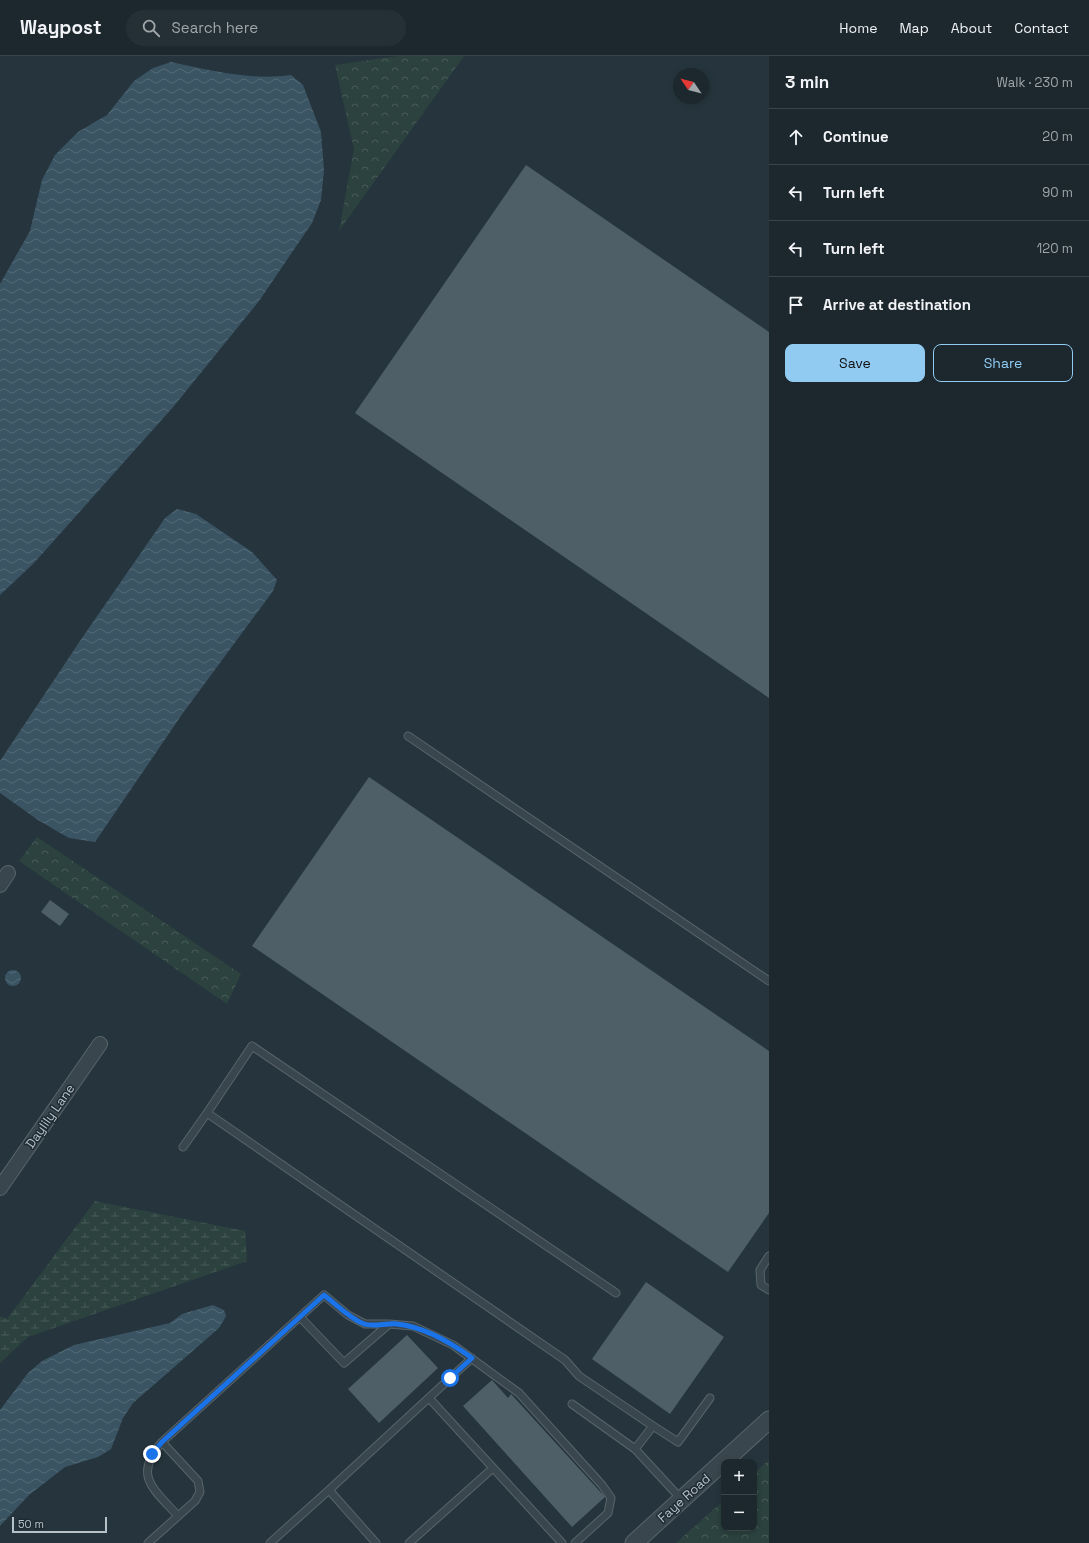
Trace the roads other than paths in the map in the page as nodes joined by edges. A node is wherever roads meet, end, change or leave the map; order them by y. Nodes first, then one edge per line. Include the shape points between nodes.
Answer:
1 (408, 736) dead end
2 (8, 874) dead end
3 (0, 885) edge
4 (769, 981) edge
5 (100, 1044) dead end
6 (207, 1113) junction
7 (183, 1147) dead end
8 (0, 1188) edge
9 (769, 1256) edge
10 (769, 1290) edge
11 (616, 1293) dead end
12 (300, 1317) junction
13 (390, 1324) junction
14 (472, 1358) junction
15 (429, 1398) junction
16 (710, 1398) dead end
17 (572, 1404) dead end
18 (769, 1420) edge
19 (653, 1426) junction
20 (162, 1442) junction
21 (635, 1449) junction
22 (493, 1468) junction
23 (329, 1490) junction
24 (682, 1500) junction
25 (178, 1516) junction
26 (148, 1543) edge
27 (270, 1543) edge
28 (376, 1543) edge
29 (409, 1543) edge
30 (562, 1543) edge
31 (575, 1543) edge
32 (634, 1543) edge

1 - 4 lane
2 - 3 street
5 - 8 street, Daylily Lane
6 - 7 lane
6 - 11 lane via 252,1046
6 - 19 lane via 565,1360 579,1376
9 - 10 lane via 760,1270 761,1285
12 - 13 lane via 324,1295 348,1315 365,1324
12 - 13 lane via 344,1363
12 - 20 lane
13 - 14 lane via 413,1326 453,1345
14 - 15 lane
14 - 31 lane via 519,1393 611,1498 608,1513
15 - 22 lane
15 - 23 lane
16 - 19 lane via 678,1442
17 - 21 lane
18 - 24 street, Faye Road
19 - 21 lane
20 - 25 lane via 152,1454 147,1478
20 - 25 lane via 198,1481 200,1492 195,1501
21 - 24 lane
22 - 29 lane
22 - 30 lane
23 - 27 lane
23 - 28 lane
24 - 32 street, Faye Road
25 - 26 lane

